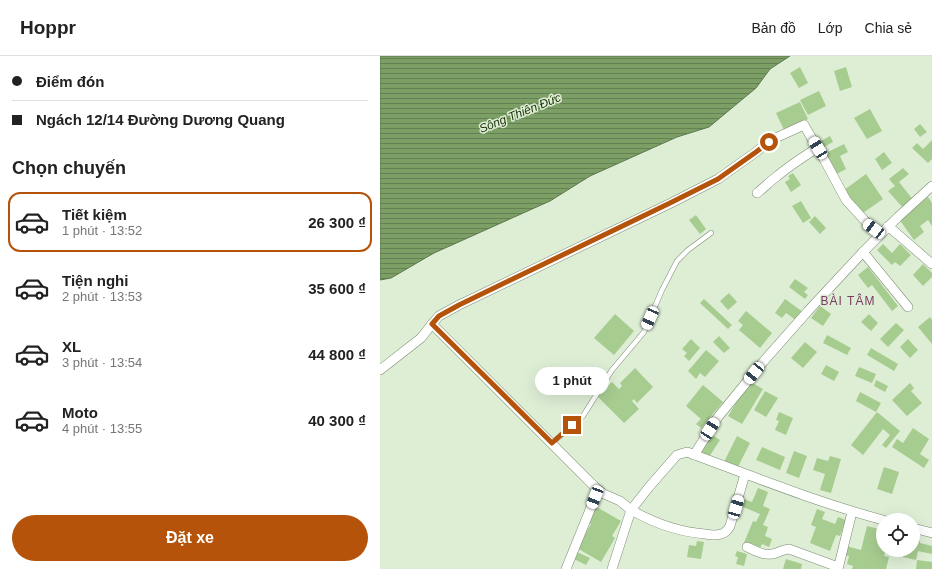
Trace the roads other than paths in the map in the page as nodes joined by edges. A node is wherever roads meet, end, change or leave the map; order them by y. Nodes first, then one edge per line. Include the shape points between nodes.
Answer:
1 (818, 148) junction
2 (932, 186) edge
3 (757, 193) dead end
4 (888, 226) junction
5 (711, 233) dead end
6 (881, 234) junction
7 (863, 252) junction
8 (932, 264) edge
9 (908, 306) dead end
10 (432, 324) junction
11 (380, 370) edge
12 (552, 443) junction
13 (694, 455) junction
14 (745, 474) junction
15 (598, 490) junction
16 (631, 510) junction
17 (852, 512) junction
18 (876, 518) edge
19 (920, 530) edge
20 (932, 533) edge
21 (747, 547) dead end
22 (838, 568) edge
23 (566, 569) edge
24 (612, 569) edge

1 - 3 street via 796,161
1 - 6 street via 846,200
1 - 10 street via 804,125 796,128 769,142 718,179 459,305 439,316
2 - 4 street
4 - 6 street
4 - 8 street
5 - 12 lane via 677,261 644,332 612,370 583,416
6 - 7 street
7 - 9 street
7 - 13 street via 763,362 718,417
10 - 11 street via 421,338
10 - 12 street
12 - 15 street
13 - 14 street
13 - 16 street via 687,452 677,455
14 - 16 street via 730,526 720,535 693,533 668,526
14 - 17 street
15 - 16 street
15 - 23 street
16 - 24 street
17 - 18 street
17 - 22 street
19 - 20 street
21 - 22 street via 766,554 789,549

